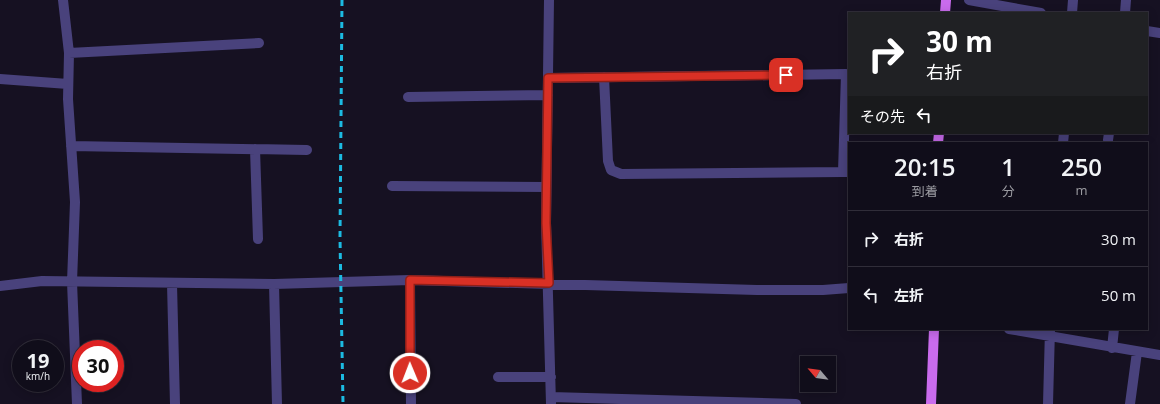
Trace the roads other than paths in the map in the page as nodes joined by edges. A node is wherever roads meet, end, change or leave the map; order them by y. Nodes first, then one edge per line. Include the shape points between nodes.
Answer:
1 (63, 0) edge
2 (549, 0) edge
3 (946, 0) edge
4 (970, 0) edge
5 (1073, 0) edge
6 (1126, 0) edge
7 (945, 12) edge
8 (1036, 12) edge
9 (1072, 12) edge
10 (1125, 12) edge
11 (1148, 31) edge
12 (1160, 33) edge
13 (259, 43) dead end
14 (69, 53) junction
15 (604, 77) junction
16 (548, 78) junction
17 (0, 79) edge
18 (68, 84) junction
19 (548, 95) junction
20 (408, 97) dead end
21 (71, 146) junction
22 (255, 149) junction
23 (307, 150) dead end
24 (846, 172) edge
25 (392, 186) dead end
26 (546, 187) junction
27 (258, 239) dead end
28 (410, 280) junction
29 (72, 282) junction
30 (549, 283) junction
31 (172, 284) junction
32 (274, 284) junction
33 (0, 286) edge
34 (848, 288) edge
35 (934, 330) edge
36 (1019, 330) edge
37 (1114, 330) edge
38 (1049, 333) edge
39 (1112, 348) junction
40 (1137, 352) junction
41 (1160, 355) edge
42 (498, 377) dead end
43 (551, 377) junction
44 (551, 401) edge
45 (77, 404) edge
46 (175, 404) edge
47 (277, 404) edge
48 (411, 404) edge
49 (796, 404) edge
50 (931, 404) edge
51 (1048, 404) edge
52 (1130, 404) edge

1 - 14 street
2 - 16 street
3 - 7 main road
4 - 8 street
5 - 9 street
6 - 10 street
11 - 12 street
13 - 14 street
14 - 18 street
15 - 16 street
15 - 24 street via 608,162 611,170 621,174
15 - 24 street via 846,74
16 - 19 street
17 - 18 street
18 - 21 street
19 - 20 street
19 - 26 street
21 - 22 street
21 - 29 street via 75,202
22 - 23 street
22 - 27 street
25 - 26 street
26 - 30 street
28 - 30 street
28 - 32 street
28 - 48 street
29 - 31 street
29 - 33 street via 42,281
29 - 45 street
30 - 34 street via 757,290
30 - 43 street
31 - 32 street
31 - 46 street
32 - 47 street
35 - 50 main road
36 - 38 street
37 - 39 street
38 - 39 street
38 - 51 street
39 - 40 street
40 - 41 street
40 - 52 street
42 - 43 street
43 - 44 street
44 - 49 street

